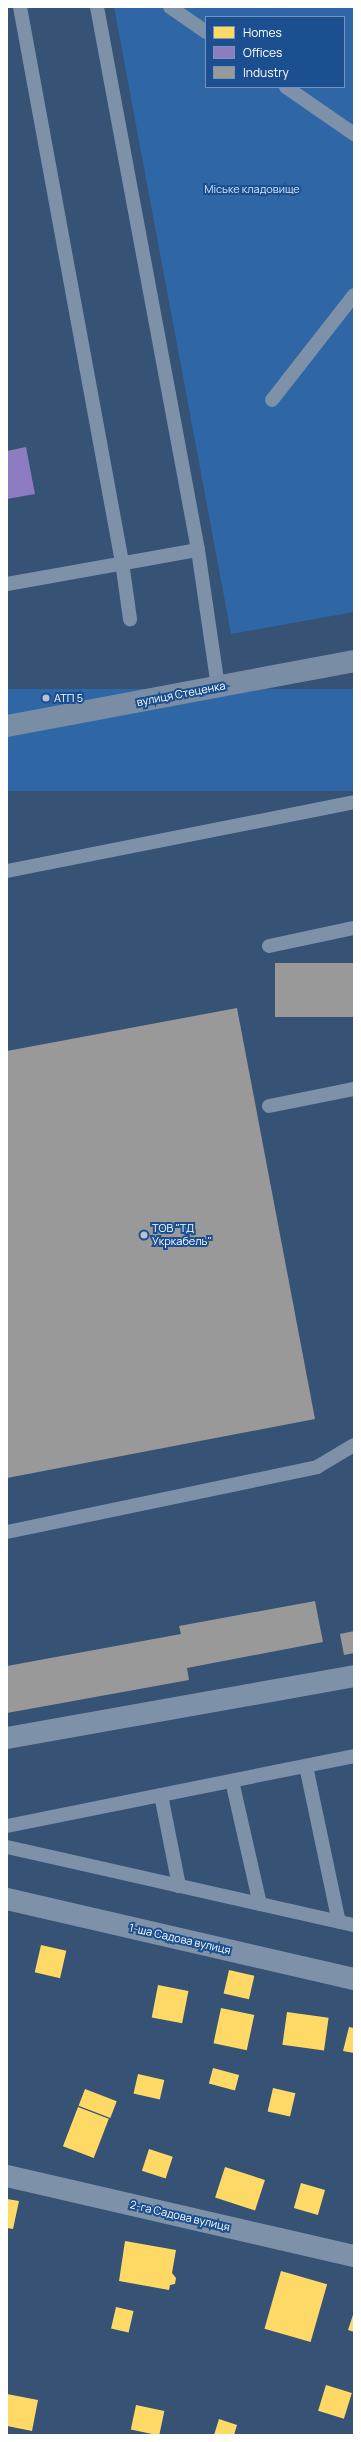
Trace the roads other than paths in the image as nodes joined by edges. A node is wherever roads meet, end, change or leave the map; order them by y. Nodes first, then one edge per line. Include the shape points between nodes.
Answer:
1 (20, 7) edge
2 (97, 7) edge
3 (170, 7) edge
4 (205, 31) edge
5 (287, 88) edge
6 (354, 134) edge
7 (354, 295) edge
8 (272, 400) dead end
9 (198, 550) junction
10 (122, 562) junction
11 (7, 584) edge
12 (130, 619) dead end
13 (354, 660) edge
14 (218, 687) junction
15 (7, 726) edge
16 (354, 802) edge
17 (7, 871) edge
18 (354, 928) edge
19 (269, 946) dead end
20 (354, 1089) edge
21 (269, 1106) dead end
22 (354, 1445) edge
23 (7, 1532) edge
24 (354, 1676) edge
25 (7, 1738) edge
26 (354, 1756) edge
27 (306, 1766) junction
28 (232, 1781) junction
29 (161, 1795) junction
30 (7, 1826) edge
31 (7, 1847) edge
32 (179, 1886) junction
33 (7, 1900) edge
34 (260, 1904) junction
35 (339, 1922) junction
36 (354, 1925) edge
37 (354, 1979) edge
38 (7, 2176) edge
39 (354, 2256) edge

1 - 10 lane
2 - 9 lane
3 - 4 lane
5 - 6 lane
7 - 8 lane
9 - 10 lane
9 - 14 lane
10 - 11 lane
10 - 12 lane
13 - 14 main road, вулиця Стеценка
14 - 15 main road, вулиця Стеценка
16 - 17 lane
18 - 19 lane
20 - 21 lane
22 - 23 lane via 317,1467
24 - 25 street
26 - 27 lane
27 - 28 lane
27 - 35 lane
28 - 29 lane
28 - 34 lane
29 - 30 lane
29 - 32 lane
31 - 32 lane
32 - 34 lane
33 - 37 street, 1-ша Садова вулиця
34 - 35 lane
35 - 36 lane
38 - 39 street, 2-га Садова вулиця

